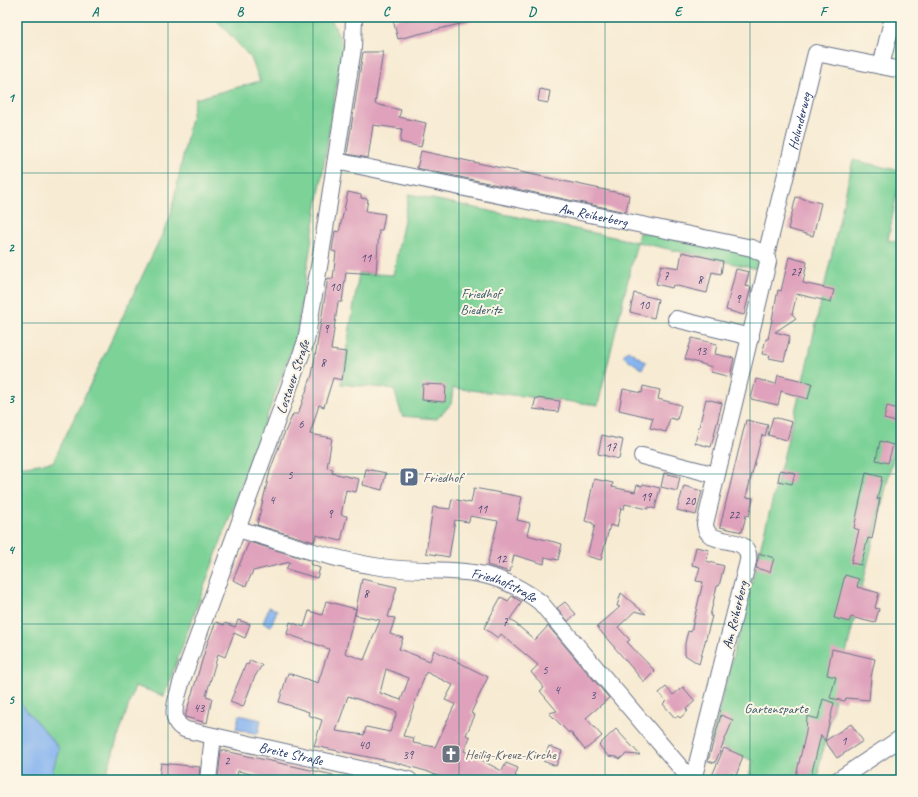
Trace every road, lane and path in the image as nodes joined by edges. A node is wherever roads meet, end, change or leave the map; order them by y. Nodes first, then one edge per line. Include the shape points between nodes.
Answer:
1 (354, 17) edge
2 (893, 17) edge
3 (881, 66) junction
4 (901, 70) edge
5 (336, 161) junction
6 (766, 255) junction
7 (676, 319) dead end
8 (751, 337) junction
9 (642, 456) dead end
10 (716, 475) junction
11 (238, 529) junction
12 (176, 722) joint
13 (213, 736) junction
14 (901, 738) edge
15 (208, 780) edge
16 (409, 780) edge
17 (692, 780) edge
18 (838, 780) edge

1 - 5 street, Lostauer Straße
2 - 3 street
3 - 4 street, Holunderweg
3 - 6 street, Holunderweg via 816,52
5 - 6 street, Am Reiherberg via 752,248
5 - 11 street, Lostauer Straße via 306,341
6 - 8 street, Am Reiherberg via 768,262
7 - 8 street
8 - 10 street, Am Reiherberg
9 - 10 street
10 - 17 street, Am Reiherberg via 705,524 706,530 712,537 742,544 749,558
11 - 12 street, Lostauer Straße via 182,680 174,714
11 - 17 street, Friedhofstraße via 343,560 394,569 479,572 520,588 540,602
12 - 13 street, Breite Straße via 183,729
13 - 15 street
13 - 16 street, Breite Straße
14 - 18 street

